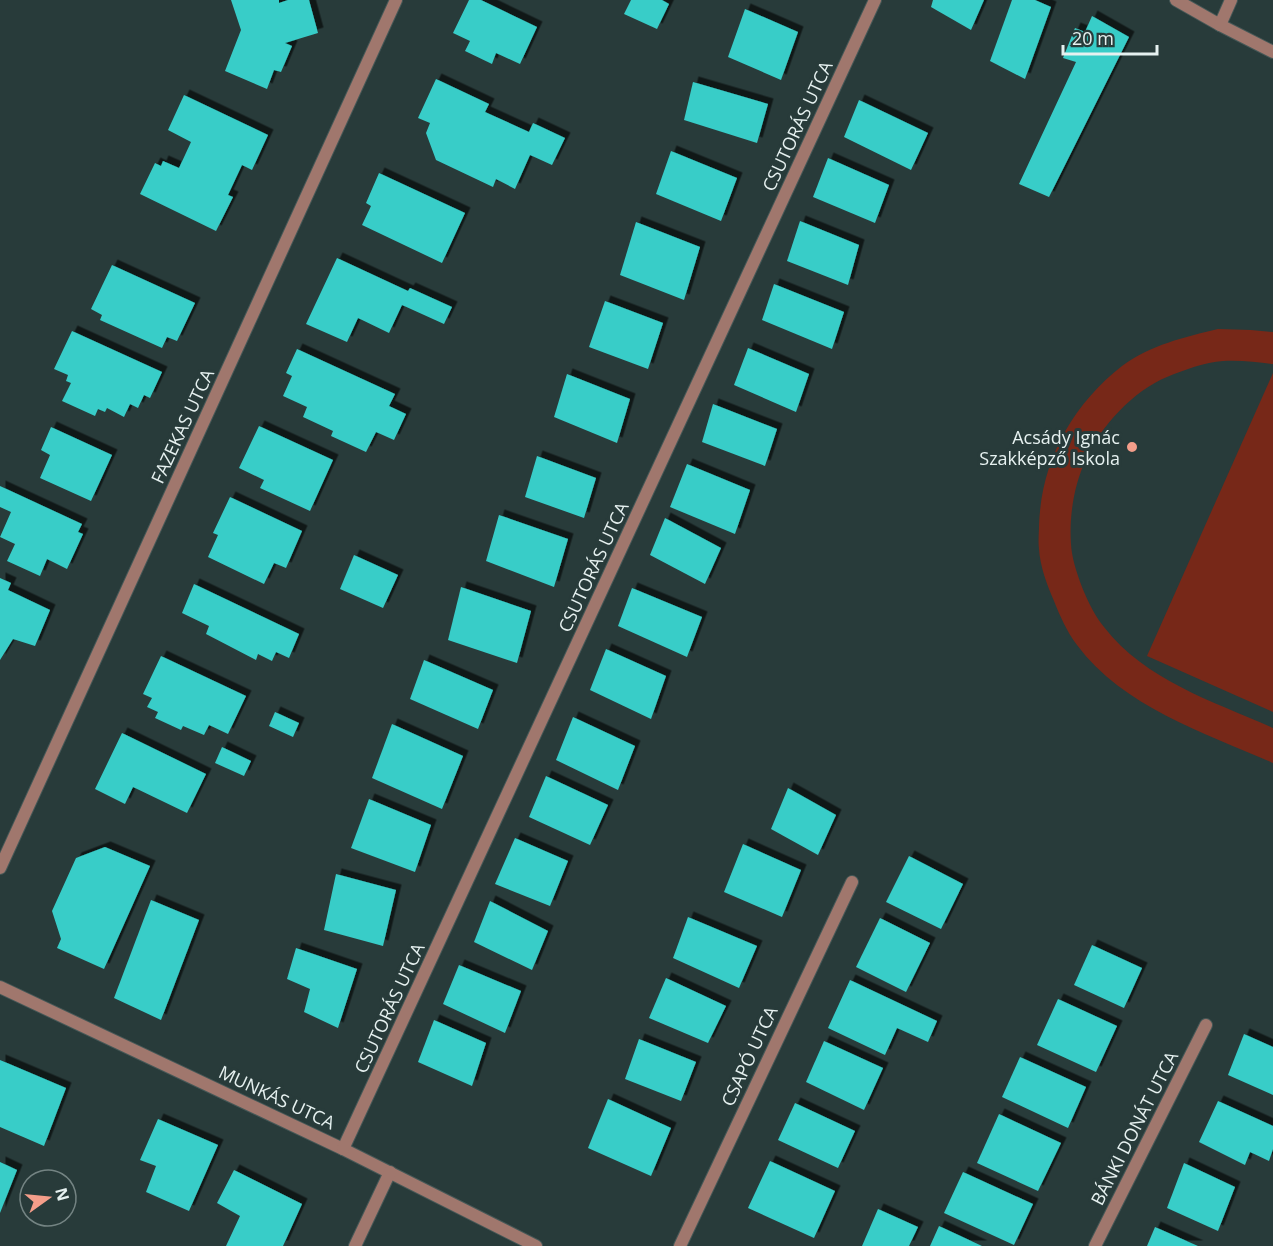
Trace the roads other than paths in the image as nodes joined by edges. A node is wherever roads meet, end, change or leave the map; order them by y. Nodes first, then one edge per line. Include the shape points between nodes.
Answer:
1 (396, 0) edge
2 (875, 0) edge
3 (1176, 0) edge
4 (1231, 0) edge
5 (1220, 25) junction
6 (1273, 51) edge
7 (0, 868) edge
8 (852, 882) dead end
9 (0, 987) edge
10 (1206, 1025) dead end
11 (344, 1149) junction
12 (390, 1172) junction
13 (355, 1246) edge
14 (536, 1246) edge
15 (680, 1246) edge
16 (1095, 1246) edge

1 - 7 street, FAZEKAS UTCA
2 - 11 street, CSUTORÁS UTCA
3 - 5 street
4 - 5 street
5 - 6 street
8 - 15 street, CSAPÓ UTCA
9 - 11 street, MUNKÁS UTCA
10 - 16 street, BÁNKI DONÁT UTCA
11 - 12 street, MUNKÁS UTCA
12 - 13 street
12 - 14 street, MUNKÁS UTCA

